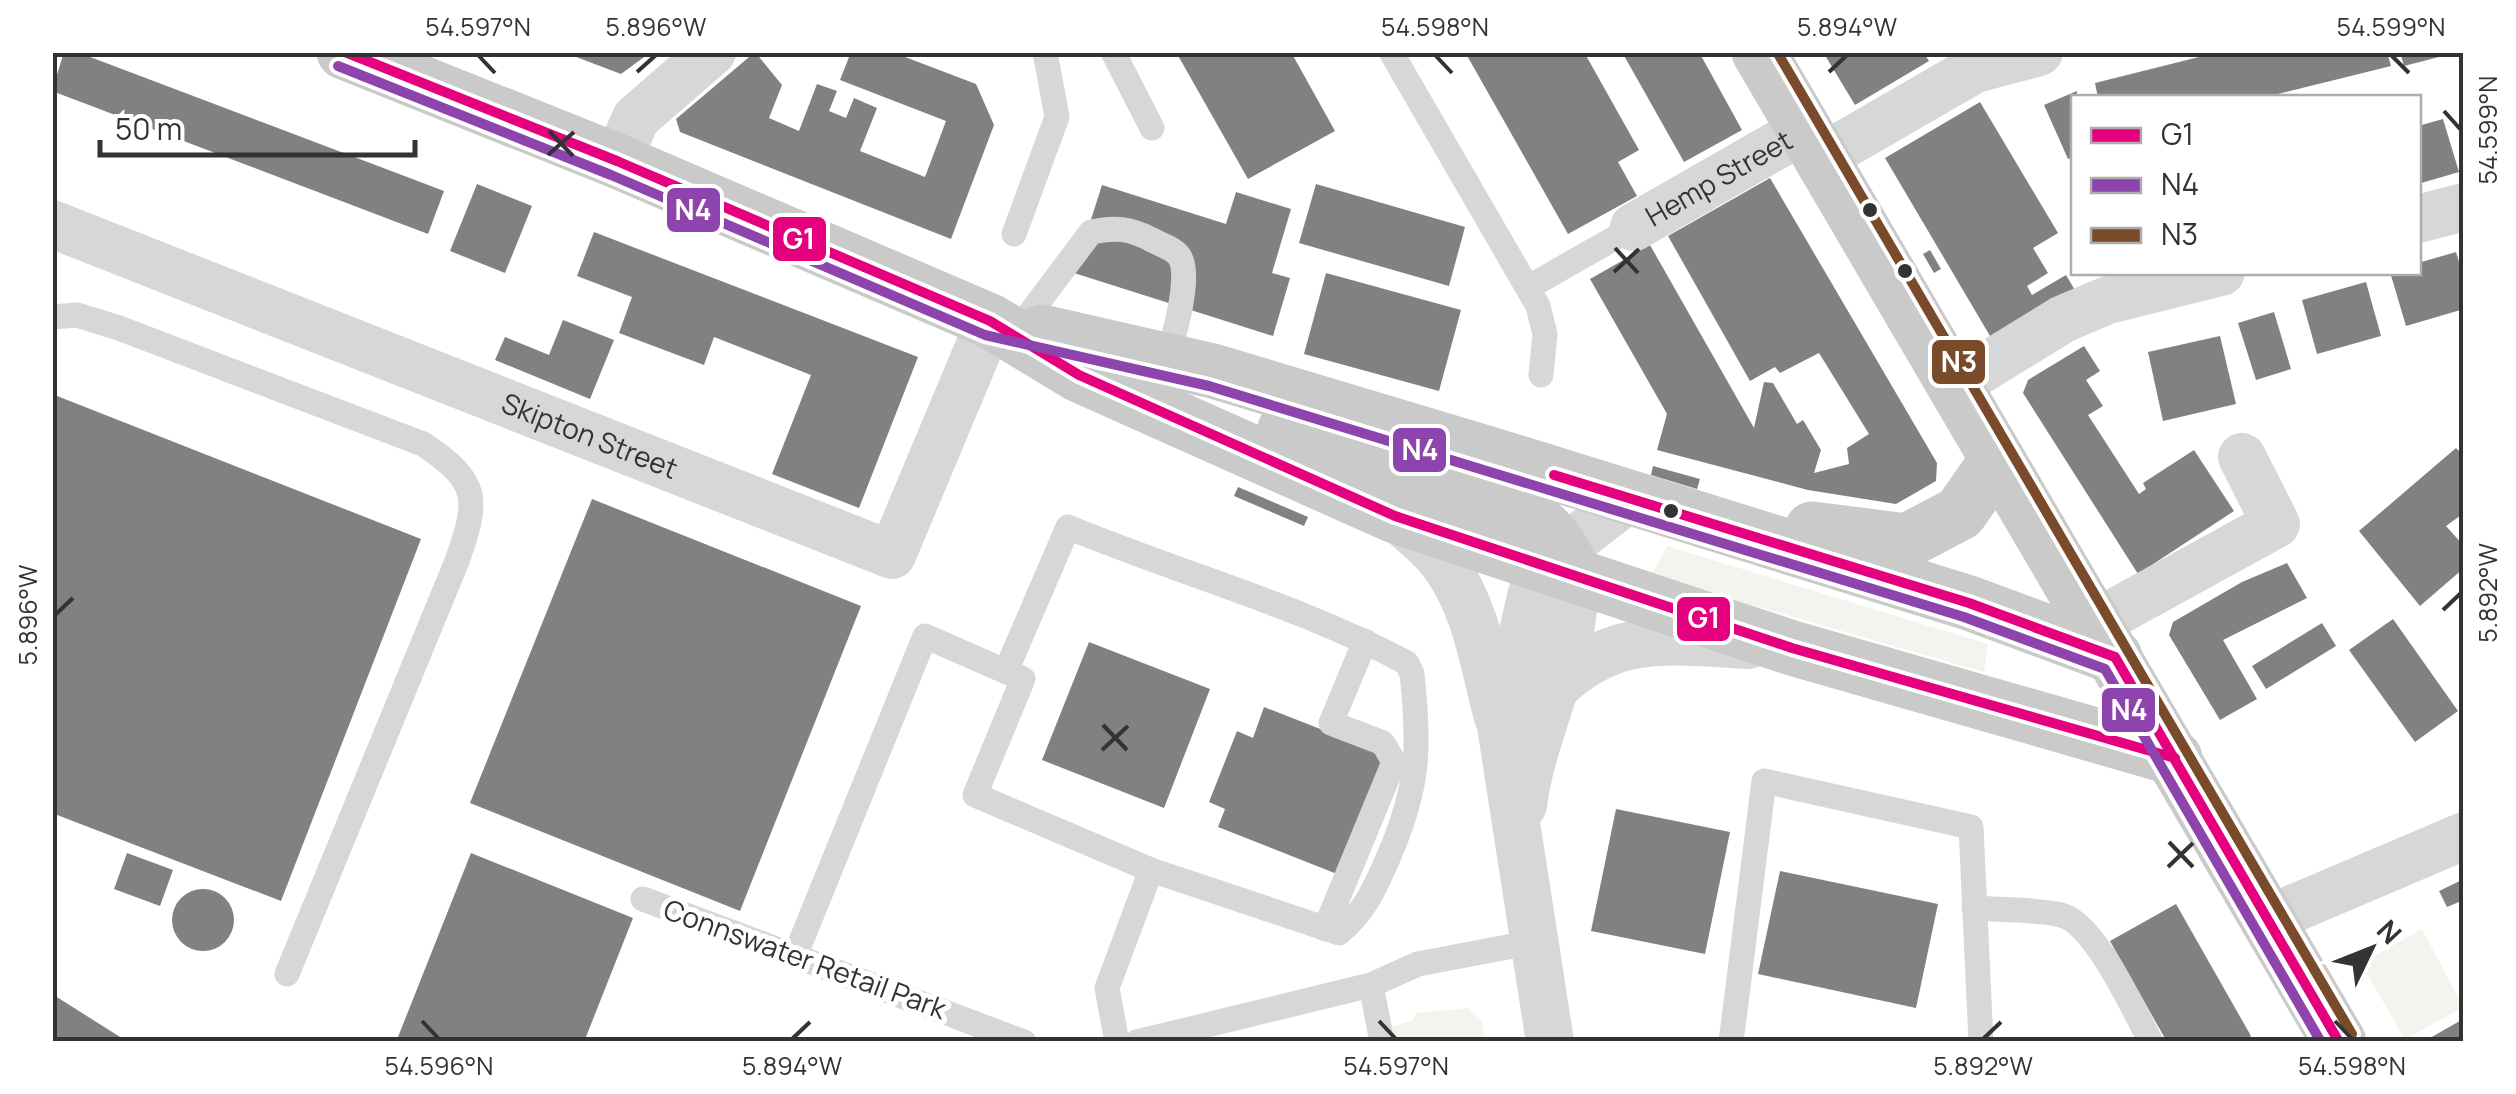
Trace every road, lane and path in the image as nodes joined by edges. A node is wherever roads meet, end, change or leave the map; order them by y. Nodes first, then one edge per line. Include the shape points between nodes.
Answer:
1 (344, 52) edge
2 (712, 52) edge
3 (1045, 52) edge
4 (1113, 52) edge
5 (1391, 52) edge
6 (1759, 52) edge
7 (2039, 52) edge
8 (1152, 128) dead end
9 (1813, 143) junction
10 (617, 161) junction
11 (2464, 207) edge
12 (2421, 218) edge
13 (52, 224) edge
14 (1634, 227) joint
15 (1014, 234) dead end
16 (2208, 275) edge
17 (1529, 287) junction
18 (52, 316) edge
19 (1008, 328) junction
20 (1541, 375) dead end
21 (1157, 384) junction
22 (1954, 386) junction
23 (2242, 458) dead end
24 (1997, 460) junction
25 (1628, 499) junction
26 (1395, 516) junction
27 (1772, 543) junction
28 (1562, 561) junction
29 (1365, 640) junction
30 (2104, 640) junction
31 (1792, 648) junction
32 (1006, 671) junction
33 (1550, 693) junction
34 (1501, 726) junction
35 (2175, 758) junction
36 (2464, 836) edge
37 (1518, 853) junction
38 (1152, 870) junction
39 (643, 899) dead end
40 (1974, 908) junction
41 (2269, 918) junction
42 (1326, 928) junction
43 (1534, 942) junction
44 (795, 956) junction
45 (287, 974) dead end
46 (1371, 986) junction
47 (1024, 1042) edge
48 (1117, 1042) edge
49 (1136, 1042) edge
50 (1382, 1042) edge
51 (1550, 1042) edge
52 (1731, 1042) edge
53 (1981, 1042) edge
54 (2151, 1042) edge
55 (2339, 1042) edge

1 - 10 main road
2 - 10 street via 636,118
3 - 15 lane via 1057,118
4 - 8 lane
5 - 17 lane
6 - 9 main road
7 - 9 street, Hemp Street via 1975,69
9 - 14 street, Hemp Street
9 - 22 main road
10 - 19 main road
11 - 12 street
13 - 19 street, Skipton Street via 892,555
14 - 17 lane
16 - 22 street via 2108,300 2063,319
17 - 20 lane via 1544,322
18 - 45 lane via 76,314 119,328 423,444 455,465 472,488 472,520 457,562
19 - 21 main road via 1048,360
19 - 21 lane via 1091,232 1117,227 1140,233 1178,254 1184,268
21 - 25 main road via 1270,388
21 - 26 main road
21 - 28 main road via 1520,508
22 - 24 main road
23 - 30 street via 2276,524
24 - 27 main road via 1960,514 1907,541 1818,526
24 - 30 main road
25 - 27 main road
25 - 28 street
26 - 28 main road
26 - 34 street via 1442,560 1463,595
27 - 30 main road
28 - 31 main road
28 - 33 street via 1577,605
28 - 34 street via 1532,593
29 - 32 lane via 1274,600 1174,571 1068,527
29 - 42 lane via 1330,723 1383,744 1394,762
29 - 42 lane via 1407,663 1412,674 1418,747 1412,802 1365,911 1339,933
30 - 35 main road
31 - 33 street via 1630,644 1594,656
31 - 35 main road
32 - 38 lane via 1024,678 975,794
32 - 44 lane via 925,636
33 - 37 street via 1526,775
34 - 37 street
35 - 41 main road
36 - 41 street
37 - 43 street
38 - 42 lane
38 - 48 lane via 1107,988
39 - 44 lane, Connswater Retail Park
40 - 52 lane via 1971,826 1764,781
40 - 53 lane
40 - 54 lane via 2065,915 2095,944
41 - 55 main road
43 - 46 lane via 1418,964
43 - 51 street
44 - 47 lane, Connswater Retail Park
46 - 49 lane
46 - 50 lane

